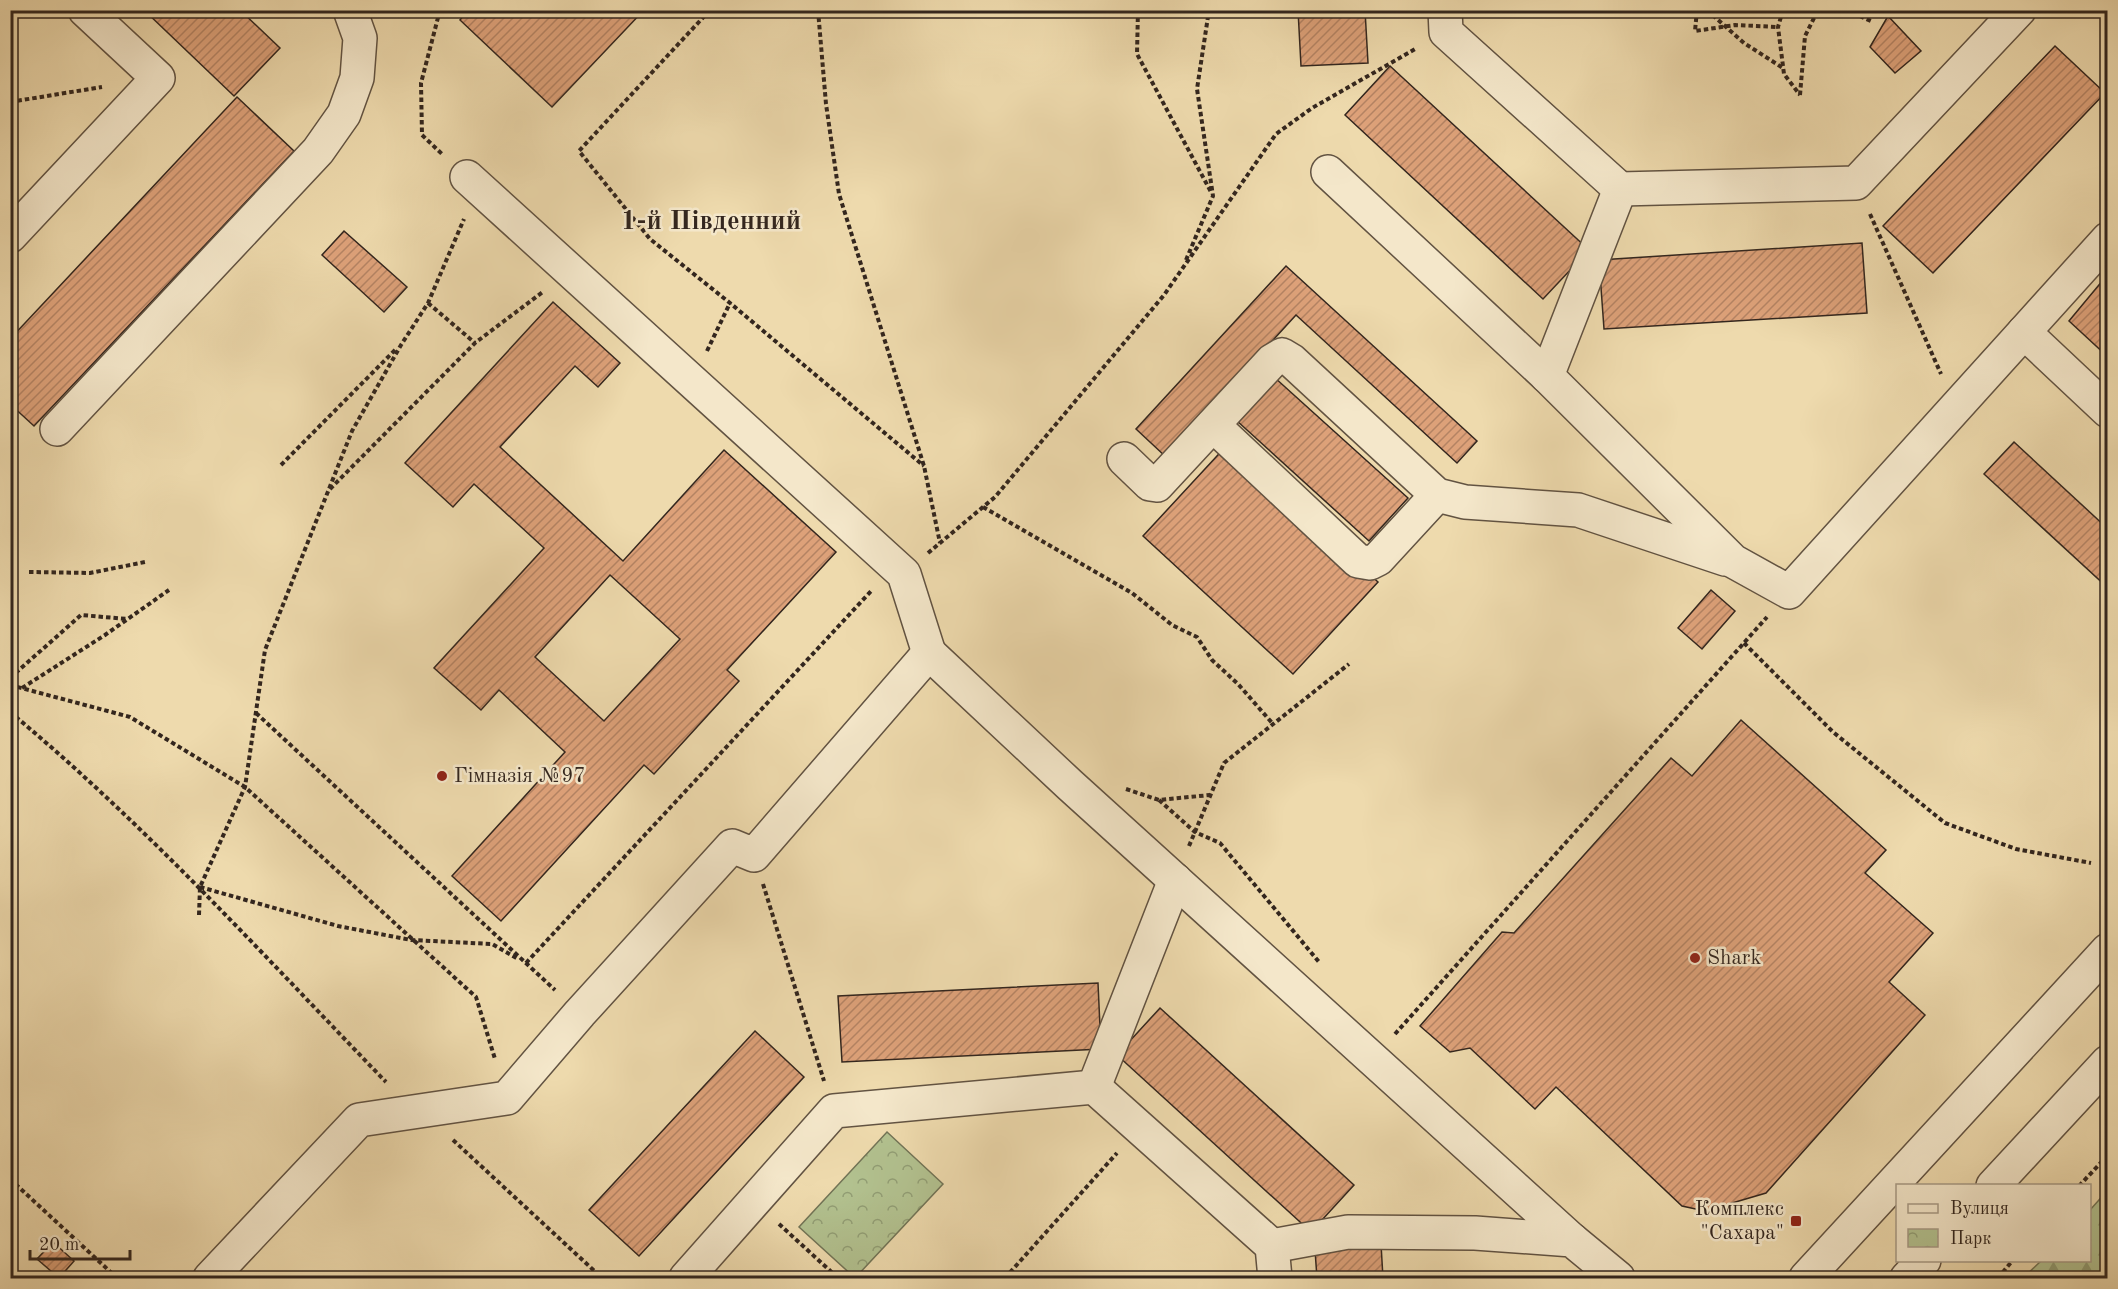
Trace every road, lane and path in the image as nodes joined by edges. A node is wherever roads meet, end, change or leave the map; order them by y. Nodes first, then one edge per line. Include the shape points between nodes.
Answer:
1 (85, 10) edge
2 (350, 10) edge
3 (440, 10) edge
4 (710, 10) edge
5 (818, 10) edge
6 (1138, 10) edge
7 (1209, 10) edge
8 (1697, 10) edge
9 (1707, 10) edge
10 (1783, 10) edge
11 (1818, 10) edge
12 (1846, 10) edge
13 (2019, 10) edge
14 (1446, 21) edge
15 (1871, 21) dead end
16 (1724, 27) junction
17 (1778, 27) junction
18 (1783, 68) junction
19 (158, 78) junction
20 (10, 102) edge
21 (1328, 172) dead end
22 (467, 177) junction
23 (1856, 183) junction
24 (1620, 189) junction
25 (1214, 196) junction
26 (10, 236) edge
27 (2108, 239) edge
28 (1184, 267) junction
29 (548, 288) dead end
30 (428, 303) junction
31 (2024, 332) junction
32 (476, 343) junction
33 (400, 345) junction
34 (1547, 376) junction
35 (1956, 407) junction
36 (2108, 411) edge
37 (1213, 425) junction
38 (57, 429) dead end
39 (1124, 459) dead end
40 (281, 465) dead end
41 (924, 466) junction
42 (327, 492) junction
43 (1437, 495) junction
44 (983, 507) junction
45 (940, 543) junction
46 (1733, 561) junction
47 (145, 562) dead end
48 (29, 572) dead end
49 (904, 574) junction
50 (169, 590) dead end
51 (1789, 592) junction
52 (128, 619) junction
53 (1744, 643) junction
54 (929, 654) junction
55 (1349, 664) dead end
56 (10, 678) edge
57 (10, 686) edge
58 (21, 689) junction
59 (10, 712) edge
60 (256, 713) junction
61 (1273, 724) junction
62 (1070, 785) junction
63 (245, 787) junction
64 (1210, 795) junction
65 (1159, 800) junction
66 (1194, 832) junction
67 (754, 855) junction
68 (2091, 863) dead end
69 (1175, 880) junction
70 (200, 887) junction
71 (199, 915) dead end
72 (411, 940) junction
73 (2108, 950) edge
74 (526, 963) junction
75 (1320, 963) dead end
76 (580, 1013) junction
77 (1372, 1059) junction
78 (2108, 1062) edge
79 (1094, 1088) junction
80 (507, 1098) junction
81 (834, 1112) junction
82 (1139, 1128) junction
83 (2108, 1155) edge
84 (10, 1179) edge
85 (1994, 1184) edge
86 (2080, 1184) edge
87 (755, 1202) junction
88 (1572, 1240) junction
89 (1272, 1246) junction
90 (1922, 1262) edge
91 (2011, 1262) edge
92 (117, 1278) edge
93 (210, 1278) edge
94 (686, 1278) edge
95 (838, 1278) edge
96 (1005, 1278) edge
97 (1275, 1278) edge
98 (1618, 1278) edge
99 (1806, 1278) edge
100 (1907, 1278) edge
101 (1998, 1278) edge

1 - 19 street
2 - 38 street via 360,38 357,78 344,114 318,151
3 - 22 path via 421,83 422,135
4 - 41 path via 579,151 650,239
5 - 41 path via 839,194
6 - 25 path via 1137,54
7 - 25 path via 1197,89
8 - 16 path via 1695,31
9 - 16 path
10 - 17 path
11 - 18 path via 1805,36 1800,95
12 - 15 path
13 - 23 street
14 - 24 street
14 - 28 path via 1276,134
16 - 17 path
16 - 18 path
17 - 18 path
19 - 20 path
19 - 26 street
21 - 34 street
22 - 30 path via 466,213
22 - 49 street
23 - 24 street
23 - 35 path
24 - 34 street
25 - 28 path
27 - 31 street
28 - 44 path via 1134,332
29 - 32 path
30 - 32 path
30 - 33 path
31 - 35 street
31 - 36 street
32 - 42 path
33 - 40 path
33 - 42 path via 352,431
34 - 46 street
35 - 51 street
37 - 39 street via 1157,485 1150,484
37 - 43 street via 1358,561 1370,563 1378,559
37 - 43 street via 1282,355
41 - 45 path
42 - 60 path via 265,650
43 - 46 street via 1465,502 1578,510
44 - 45 path
44 - 61 path via 1132,593 1172,625 1197,637 1212,660
45 - 49 path
46 - 51 street
47 - 48 path via 90,573
49 - 54 street
49 - 74 path via 873,588
50 - 52 path
51 - 53 path
52 - 56 path via 81,615
52 - 58 path
53 - 68 path via 1833,732 1945,823 2016,849
53 - 77 path
54 - 62 street
54 - 67 street
55 - 61 path
57 - 58 path
58 - 63 path via 130,717
59 - 70 path via 69,761
60 - 63 path
60 - 74 path
61 - 64 path via 1224,763
62 - 65 path via 1104,781
62 - 69 street
63 - 70 path
63 - 72 path
64 - 65 path
64 - 66 path
65 - 66 path
66 - 69 path
66 - 75 path via 1220,843
67 - 76 street via 732,846
67 - 81 path
69 - 77 street
69 - 79 street
70 - 71 path
70 - 72 path via 338,926
72 - 74 path via 492,944
72 - 80 path via 476,997
73 - 99 street
74 - 76 path
76 - 80 street
77 - 88 street
78 - 85 street
79 - 81 street
79 - 82 street
80 - 93 street via 359,1120
81 - 87 street
82 - 89 street
82 - 96 path
83 - 86 path
84 - 92 path
87 - 94 street
87 - 95 path
88 - 89 street via 1475,1233 1348,1232
88 - 98 street
89 - 97 street
90 - 100 street
91 - 101 path

